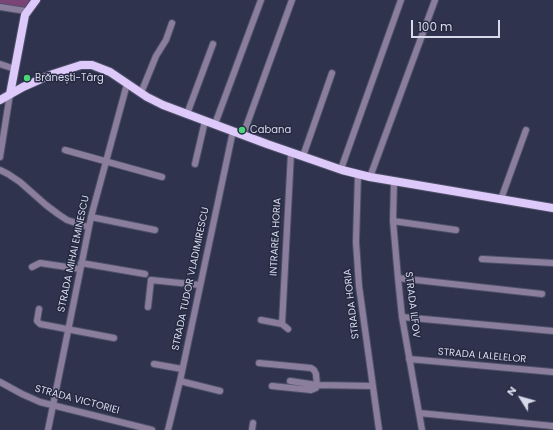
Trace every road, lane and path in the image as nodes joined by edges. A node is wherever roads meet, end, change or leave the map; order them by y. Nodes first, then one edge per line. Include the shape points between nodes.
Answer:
1 (36, 0) edge
2 (261, 0) edge
3 (292, 0) edge
4 (401, 0) edge
5 (435, 0) edge
6 (0, 7) edge
7 (26, 12) junction
8 (172, 23) dead end
9 (212, 44) dead end
10 (0, 64) edge
11 (15, 69) junction
12 (332, 73) dead end
13 (127, 84) junction
14 (141, 93) junction
15 (10, 94) junction
16 (0, 100) edge
17 (187, 114) junction
18 (206, 121) junction
19 (215, 124) junction
20 (526, 130) dead end
21 (232, 131) junction
22 (243, 135) junction
23 (65, 150) dead end
24 (291, 152) junction
25 (303, 156) junction
26 (0, 157) edge
27 (106, 161) junction
28 (195, 164) dead end
29 (341, 169) junction
30 (0, 170) edge
31 (358, 174) junction
32 (162, 177) dead end
33 (370, 177) junction
34 (394, 181) junction
35 (502, 199) junction
36 (553, 208) edge
37 (91, 217) junction
38 (393, 221) junction
39 (88, 227) junction
40 (155, 230) dead end
41 (456, 230) dead end
42 (482, 259) dead end
43 (553, 264) edge
44 (80, 266) junction
45 (32, 267) dead end
46 (144, 274) dead end
47 (398, 278) junction
48 (200, 285) junction
49 (542, 294) dead end
50 (148, 307) dead end
51 (39, 309) dead end
52 (402, 317) junction
53 (261, 320) dead end
54 (282, 324) junction
55 (288, 329) dead end
56 (68, 330) junction
57 (553, 331) edge
58 (114, 338) dead end
59 (410, 359) junction
60 (259, 363) dead end
61 (154, 364) dead end
62 (182, 369) junction
63 (553, 372) edge
64 (180, 381) junction
65 (290, 381) dead end
66 (0, 382) edge
67 (317, 385) junction
68 (272, 386) dead end
69 (373, 386) junction
70 (220, 391) dead end
71 (53, 405) junction
72 (419, 412) junction
73 (553, 426) edge
74 (48, 430) edge
75 (152, 430) edge
76 (168, 430) edge
77 (379, 430) edge
78 (422, 430) edge

1 - 7 main road
2 - 19 street
3 - 22 street
4 - 29 street
5 - 33 street
6 - 7 street
7 - 11 main road
8 - 14 street
9 - 17 street
10 - 11 street
11 - 15 main road
12 - 25 street
13 - 14 main road
13 - 15 main road via 104,69 81,65 50,75
13 - 27 street, STRADA MIHAI EMINESCU
14 - 17 main road
15 - 16 main road
15 - 26 street
17 - 18 main road
18 - 19 main road
18 - 28 street
19 - 21 main road
20 - 35 street
21 - 22 main road
21 - 48 street, STRADA TUDOR VLADIMIRESCU
22 - 24 main road
23 - 27 street
24 - 25 main road
24 - 54 street, INTRAREA HORIA
25 - 29 main road
27 - 32 street
27 - 37 street, STRADA MIHAI EMINESCU
29 - 31 main road
30 - 39 street via 20,182 46,206 67,220
31 - 33 main road
31 - 69 street, STRADA HORIA via 357,262
33 - 34 main road
34 - 35 main road
34 - 38 street, STRADA ILFOV
35 - 36 main road
37 - 39 street, STRADA MIHAI EMINESCU
37 - 40 street
38 - 41 street
38 - 47 street, STRADA ILFOV
39 - 44 street, STRADA MIHAI EMINESCU
42 - 43 street
44 - 45 street via 40,263
44 - 46 street
44 - 56 street, STRADA MIHAI EMINESCU
47 - 49 street
47 - 52 street, STRADA ILFOV
48 - 50 street via 152,280
48 - 62 street, STRADA TUDOR VLADIMIRESCU
51 - 56 street via 37,320 40,324
52 - 57 street
52 - 59 street, STRADA ILFOV
53 - 54 street
54 - 55 street
56 - 58 street
56 - 71 street, STRADA MIHAI EMINESCU
59 - 63 street, STRADA LALELELOR
59 - 72 street, STRADA ILFOV
60 - 67 street via 311,368 316,374
61 - 62 street
62 - 64 street, STRADA TUDOR VLADIMIRESCU
64 - 70 street
64 - 76 street, STRADA TUDOR VLADIMIRESCU
65 - 67 street
66 - 71 street, STRADA VICTORIEI via 28,398
67 - 68 street via 314,390
67 - 69 street
69 - 77 street, STRADA HORIA
71 - 74 street, STRADA MIHAI EMINESCU
71 - 75 street, STRADA VICTORIEI
72 - 73 street
72 - 78 street, STRADA ILFOV

